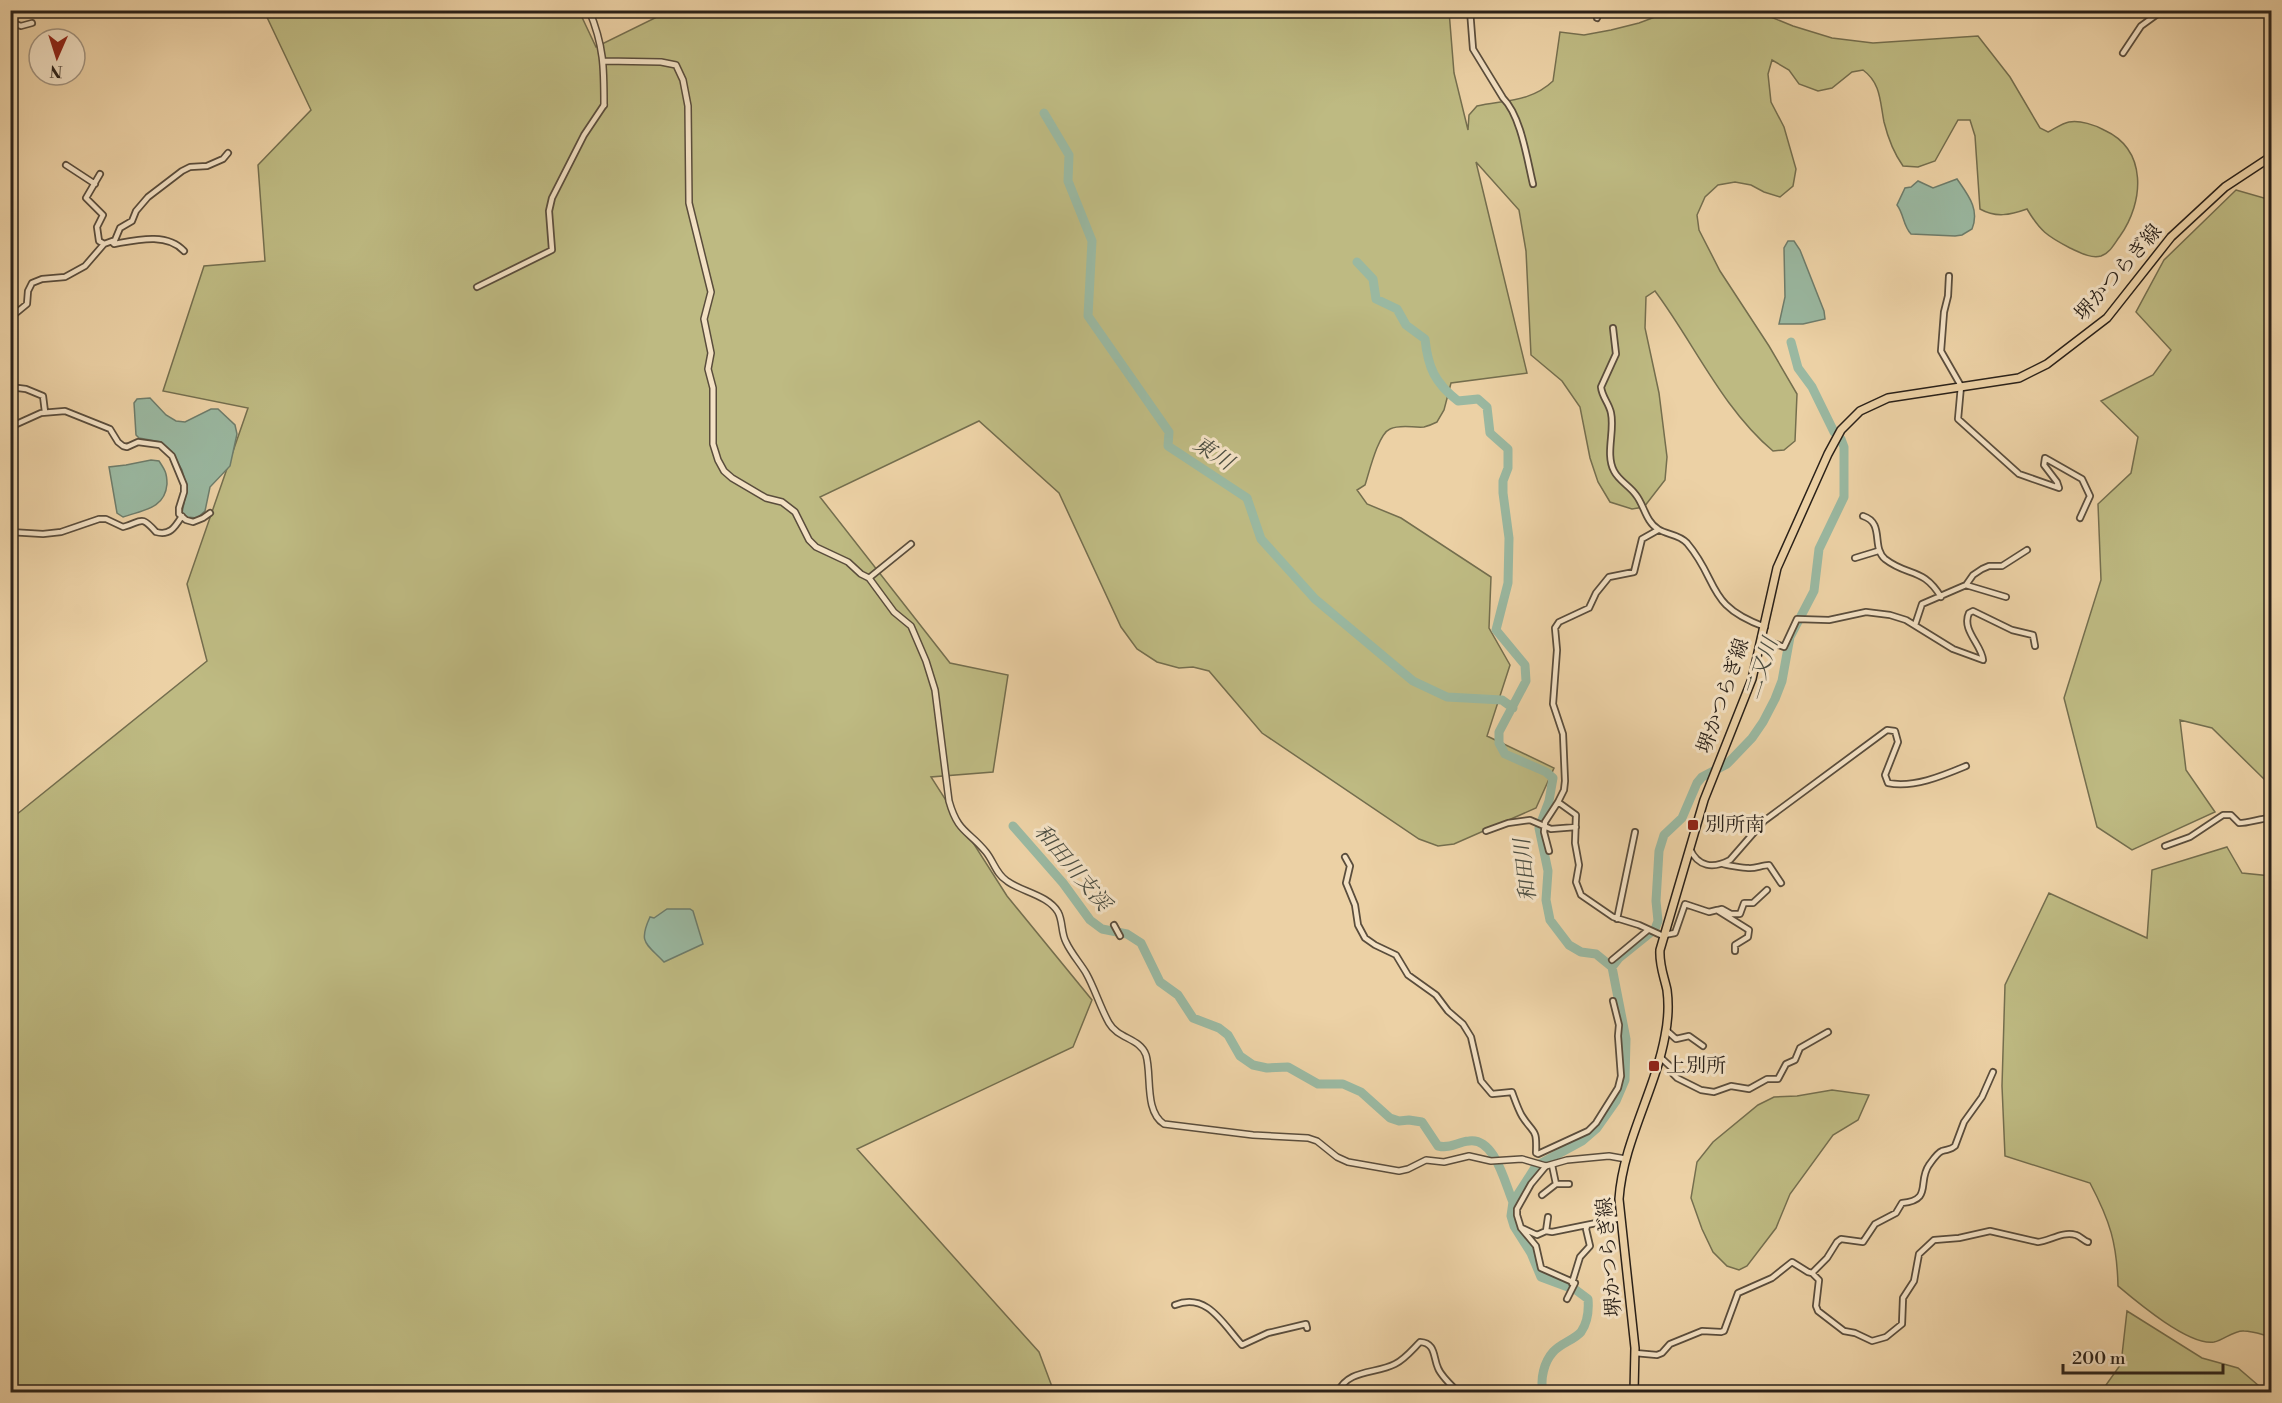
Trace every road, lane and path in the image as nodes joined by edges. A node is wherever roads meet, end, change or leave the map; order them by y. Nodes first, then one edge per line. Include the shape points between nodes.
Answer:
1 (589, 10) edge
2 (1470, 10) edge
3 (1600, 10) edge
4 (2163, 10) edge
5 (1597, 18) dead end
6 (10, 22) edge
7 (32, 23) dead end
8 (2123, 53) dead end
9 (604, 61) junction
10 (604, 105) joint
11 (228, 153) dead end
12 (2271, 156) edge
13 (66, 165) dead end
14 (100, 174) dead end
15 (94, 184) junction
16 (1533, 184) dead end
17 (112, 242) junction
18 (104, 244) junction
19 (184, 251) dead end
20 (1949, 276) dead end
21 (477, 287) dead end
22 (10, 318) edge
23 (1613, 328) dead end
24 (1961, 386) junction
25 (10, 387) edge
26 (45, 412) junction
27 (10, 427) edge
28 (210, 513) dead end
29 (182, 516) junction
30 (1863, 516) dead end
31 (2080, 518) dead end
32 (1658, 530) junction
33 (10, 532) edge
34 (911, 544) dead end
35 (2027, 550) dead end
36 (1878, 551) junction
37 (1855, 558) dead end
38 (869, 578) junction
39 (1966, 585) junction
40 (1941, 597) junction
41 (2006, 597) dead end
42 (1915, 625) junction
43 (1765, 627) junction
44 (1762, 639) junction
45 (2035, 646) dead end
46 (1966, 766) dead end
47 (1558, 802) junction
48 (2271, 818) edge
49 (1544, 825) junction
50 (1576, 827) junction
51 (1486, 831) dead end
52 (1635, 832) dead end
53 (1689, 846) junction
54 (2165, 846) dead end
55 (1549, 851) dead end
56 (1345, 857) dead end
57 (1722, 864) junction
58 (1781, 883) dead end
59 (1767, 890) dead end
60 (1717, 910) junction
61 (1617, 919) junction
62 (1114, 925) dead end
63 (1648, 930) junction
64 (1663, 935) junction
65 (1120, 936) dead end
66 (1735, 951) dead end
67 (1611, 960) dead end
68 (1612, 1001) dead end
69 (1666, 1030) junction
70 (1828, 1032) dead end
71 (1703, 1046) dead end
72 (1660, 1057) junction
73 (1993, 1072) dead end
74 (1538, 1154) junction
75 (1626, 1159) junction
76 (1531, 1161) junction
77 (1547, 1165) junction
78 (1556, 1184) junction
79 (1569, 1184) dead end
80 (1542, 1195) dead end
81 (1548, 1217) dead end
82 (1621, 1218) junction
83 (1587, 1226) junction
84 (1521, 1228) junction
85 (1546, 1231) junction
86 (2088, 1242) dead end
87 (1812, 1273) junction
88 (1572, 1283) junction
89 (1568, 1299) dead end
90 (1175, 1305) dead end
91 (1307, 1328) dead end
92 (1635, 1353) junction
93 (1338, 1392) edge
94 (1458, 1392) edge
95 (1634, 1392) edge

1 - 9 street
2 - 16 street via 1473,49 1509,104
3 - 5 street
4 - 8 street via 2141,26
6 - 7 street via 21,26
9 - 10 street
9 - 38 street via 676,65 683,80 688,105 689,203 711,292 704,319 711,352 708,369 713,388 713,444 718,460 732,478 795,512 816,547 848,562
10 - 21 street via 552,198 552,250
11 - 17 street via 207,166 182,171 148,197
12 - 24 main road, 堺かつらぎ線 via 2225,187 2171,237 2107,318 2048,364 2019,378
13 - 15 street
14 - 15 street
15 - 18 street via 86,198 104,215 97,227 99,241
17 - 18 street
17 - 19 street via 145,238 173,242
18 - 22 street via 85,266 64,277 32,284 27,304
20 - 24 street via 1941,351
23 - 32 street via 1616,354 1601,387 1612,414 1611,463
24 - 31 street via 1959,420 2019,474 2059,488 2044,465 2045,458 2082,479 2090,496
24 - 43 main road, 堺かつらぎ線 via 1888,398 1860,411 1841,430 1777,568
25 - 26 street via 43,396
26 - 27 street
26 - 29 street via 64,411 110,429 123,446 154,443 167,450 184,485 179,508
28 - 29 street via 193,522
29 - 33 street via 167,533 156,532 146,521 123,527 106,519 61,532
30 - 36 street via 1876,528
32 - 43 street via 1686,542 1718,598 1730,610
32 - 47 street via 1642,539 1634,572 1613,574 1589,608 1559,622 1555,628 1553,704 1563,734 1565,781
34 - 38 street
35 - 39 street via 2002,566 1982,569
36 - 37 street
36 - 40 street via 1904,570 1925,577
38 - 76 street via 894,612 911,626 926,661 935,690 953,816 965,834 987,853 995,870 1059,913 1065,941 1109,1023 1119,1035 1138,1044 1146,1055 1150,1094 1159,1120 1164,1124 1253,1135 1308,1138 1348,1162 1399,1171 1425,1160 1444,1162 1469,1156 1491,1161
39 - 40 street
39 - 41 street
40 - 42 street via 1922,604
42 - 44 street via 1890,615 1866,612 1829,620 1797,619 1784,647
42 - 45 street via 1953,649 1983,660 1967,622 1973,611 2032,635
43 - 44 main road, 堺かつらぎ線
44 - 53 main road, 堺かつらぎ線 via 1752,679
46 - 57 street via 1915,783 1888,783 1885,775 1898,742 1895,731 1887,730 1764,821 1740,850
47 - 49 street
47 - 50 street via 1576,814
48 - 54 street via 2239,823 2231,815 2223,815 2190,837
49 - 50 street via 1555,829
49 - 51 street via 1530,820
49 - 55 street
50 - 61 street via 1577,888 1586,900
52 - 61 street
53 - 57 street via 1697,861 1704,865
53 - 64 main road, 堺かつらぎ線
56 - 74 street via 1350,866 1347,883 1365,938 1396,956 1402,970 1436,995 1463,1024 1471,1037 1481,1081 1492,1094 1512,1092 1521,1115 1536,1135
57 - 58 street via 1750,869 1768,865
59 - 60 street via 1753,903 1744,903 1740,914
60 - 64 street via 1709,912 1685,904 1675,933
60 - 66 street via 1749,930 1748,937 1735,945
61 - 63 street
62 - 65 street
63 - 64 street
63 - 67 street
64 - 69 main road, 堺かつらぎ線 via 1659,961 1666,988
68 - 74 street via 1619,1025 1618,1088 1588,1131
69 - 71 street via 1676,1039 1689,1036
69 - 72 main road, 堺かつらぎ線
70 - 72 street via 1800,1048 1778,1079 1767,1079 1749,1089 1731,1086 1714,1092 1701,1090 1677,1078
72 - 75 main road, 堺かつらぎ線
73 - 87 street via 1955,1146 1937,1156 1925,1172 1921,1195 1879,1221 1863,1242 1846,1238 1837,1242
74 - 76 street
75 - 77 street via 1609,1156
75 - 82 main road, 堺かつらぎ線 via 1621,1179
76 - 77 street
77 - 78 street
77 - 84 street via 1517,1209
78 - 79 street
78 - 80 street
81 - 85 street
82 - 83 street
82 - 92 main road, 堺かつらぎ線
83 - 85 street
83 - 88 street via 1589,1249 1580,1257
84 - 85 street via 1537,1235
84 - 88 street via 1536,1246 1541,1268
86 - 87 street via 2077,1234 2038,1242 1990,1231 1934,1240 1919,1254 1914,1281 1904,1298 1902,1324 1886,1337 1872,1341 1844,1331 1818,1311 1819,1280
87 - 92 street via 1797,1263 1788,1263 1772,1278 1738,1293 1724,1331 1697,1333 1670,1344 1657,1355
88 - 89 street
90 - 91 street via 1207,1305 1242,1345 1268,1333 1306,1324
92 - 95 main road, 堺かつらぎ線
93 - 94 street via 1344,1381 1402,1360 1420,1342 1435,1352 1438,1369

